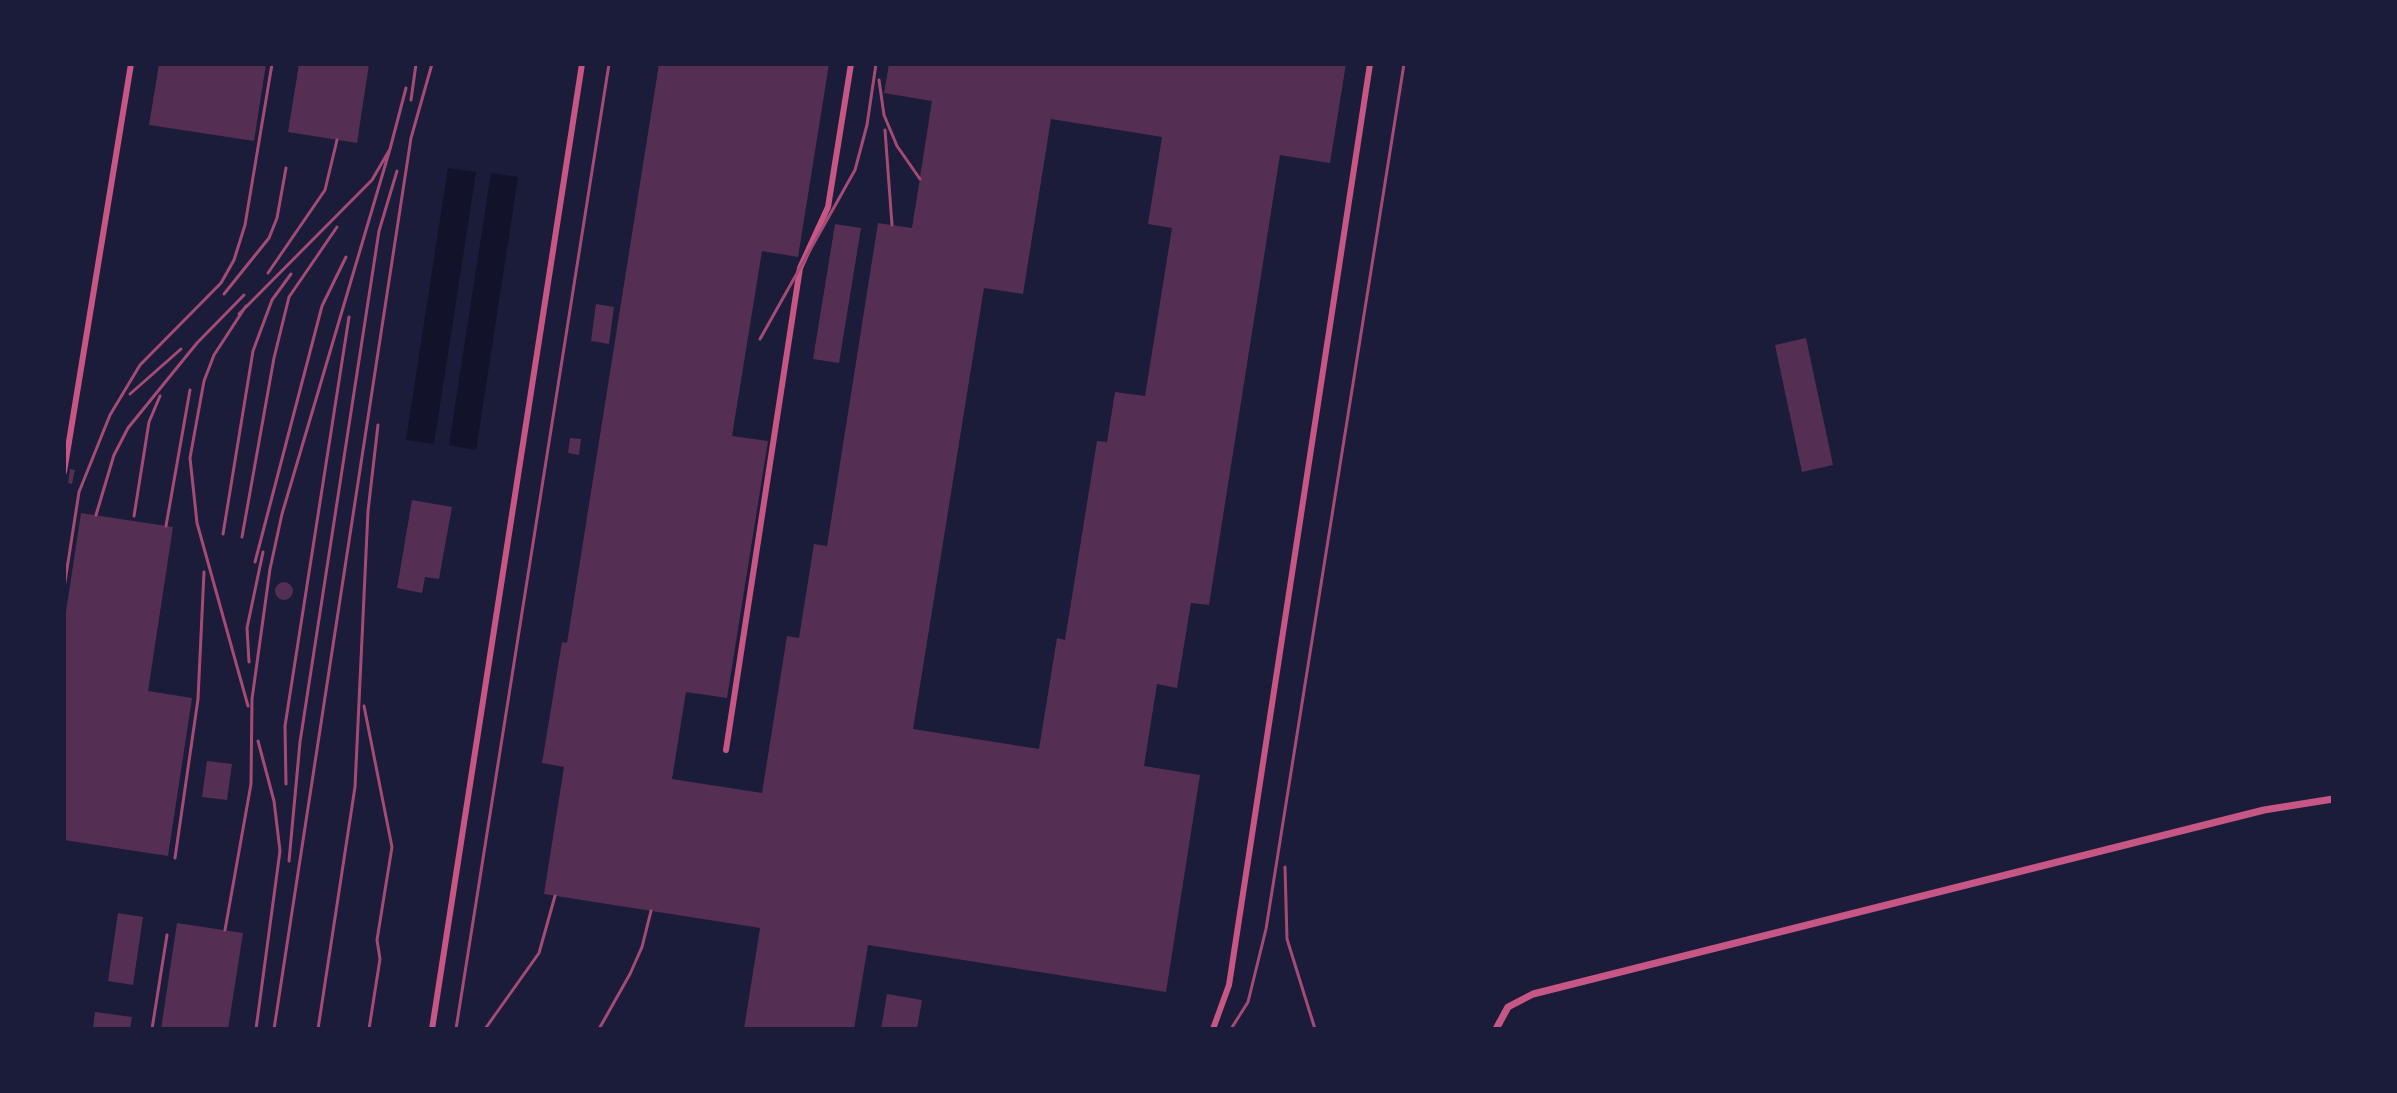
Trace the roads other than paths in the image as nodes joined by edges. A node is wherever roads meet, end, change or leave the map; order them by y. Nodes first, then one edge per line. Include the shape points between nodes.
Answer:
1 (131, 64) edge
2 (582, 64) edge
3 (851, 64) edge
4 (1370, 64) edge
5 (64, 472) edge
6 (726, 750) dead end
7 (2333, 799) edge
8 (432, 1029) edge
9 (1213, 1029) edge
10 (1496, 1029) edge

1 - 5 street
2 - 8 street
3 - 6 street via 828,207 800,268
4 - 9 street via 1229,985
7 - 10 street via 2264,810 1533,994 1508,1007

